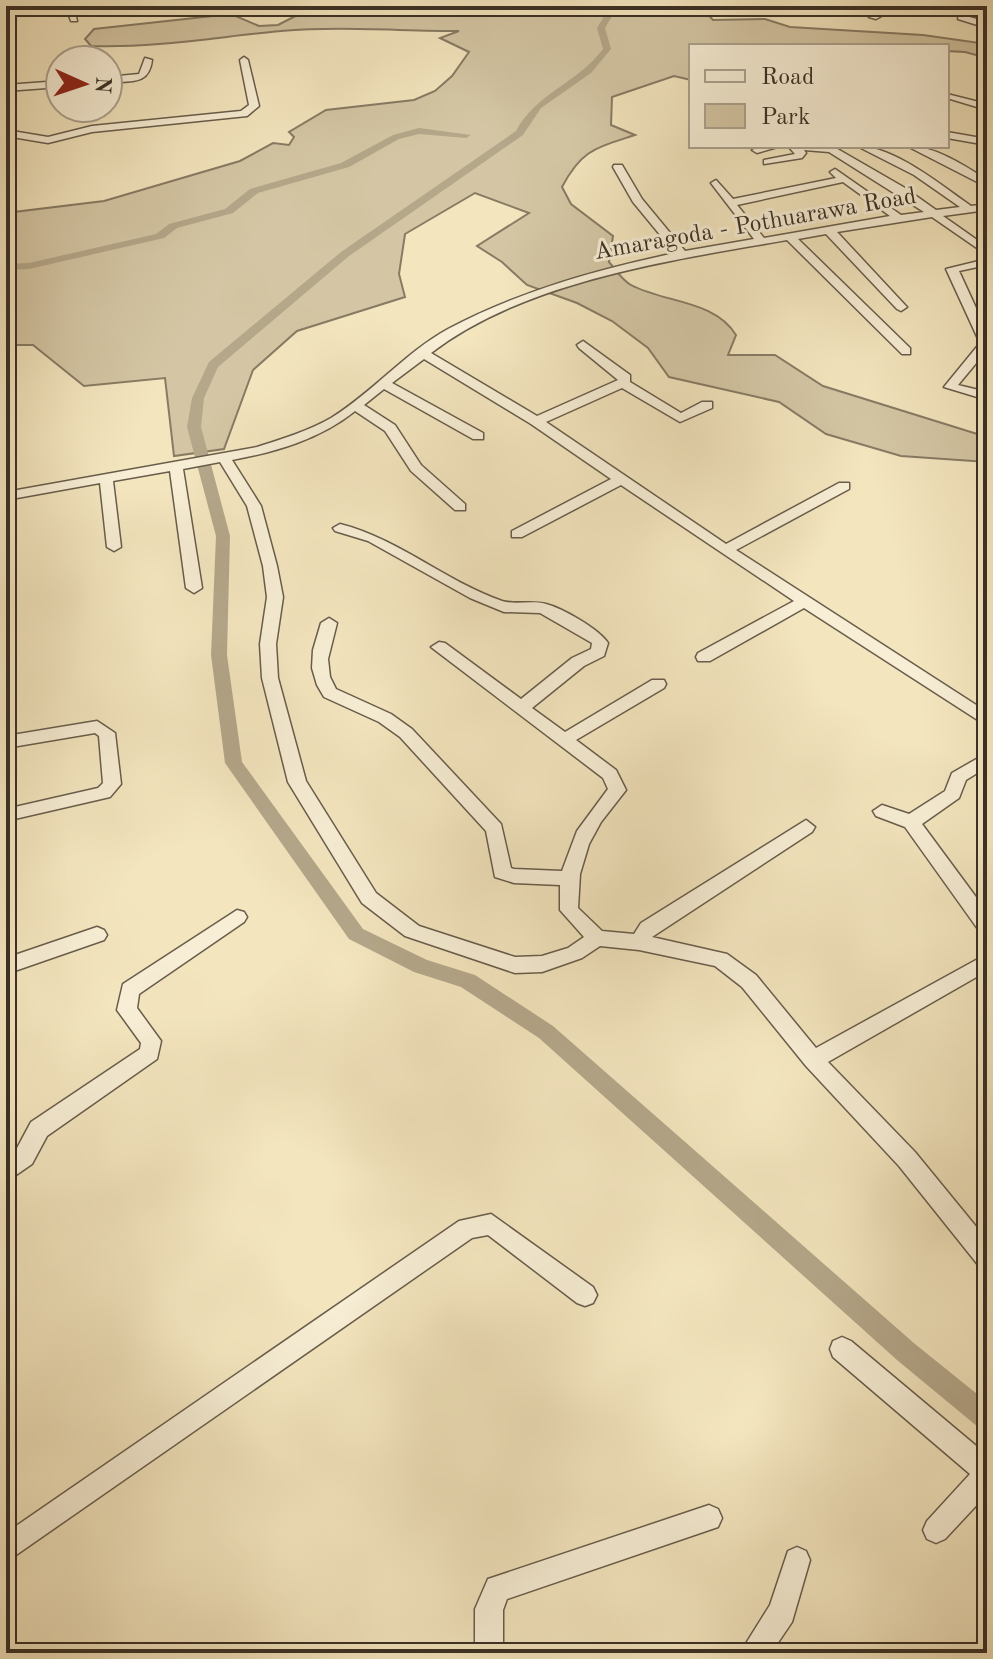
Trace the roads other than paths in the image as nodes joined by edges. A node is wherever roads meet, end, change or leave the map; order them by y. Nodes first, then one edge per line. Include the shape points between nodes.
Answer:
1 (70, 6) edge
2 (895, 6) edge
3 (964, 8) edge
4 (873, 17) dead end
5 (74, 19) dead end
6 (987, 25) edge
7 (148, 60) dead end
8 (244, 60) dead end
9 (124, 78) edge
10 (44, 85) edge
11 (6, 88) edge
12 (950, 96) dead end
13 (987, 107) edge
14 (6, 133) edge
15 (949, 135) edge
16 (987, 142) edge
17 (766, 148) edge
18 (796, 148) edge
19 (813, 148) edge
20 (866, 148) edge
21 (916, 148) edge
22 (757, 150) dead end
23 (768, 162) dead end
24 (618, 167) dead end
25 (832, 171) dead end
26 (844, 179) junction
27 (716, 183) dead end
28 (987, 184) edge
29 (730, 203) junction
30 (987, 207) edge
31 (969, 209) junction
32 (935, 213) junction
33 (899, 218) junction
34 (829, 230) junction
35 (791, 238) junction
36 (763, 243) junction
37 (987, 252) edge
38 (682, 255) junction
39 (987, 262) edge
40 (901, 307) dead end
41 (583, 345) dead end
42 (906, 351) dead end
43 (424, 354) junction
44 (623, 383) junction
45 (386, 385) junction
46 (987, 396) edge
47 (707, 405) dead end
48 (356, 406) junction
49 (536, 421) junction
50 (478, 436) dead end
51 (218, 458) junction
52 (176, 465) junction
53 (106, 476) junction
54 (620, 480) junction
55 (844, 486) dead end
56 (6, 496) edge
57 (460, 507) dead end
58 (340, 528) dead end
59 (517, 534) dead end
60 (114, 547) dead end
61 (725, 550) junction
62 (194, 588) dead end
63 (804, 602) junction
64 (329, 623) dead end
65 (439, 647) dead end
66 (704, 657) dead end
67 (658, 684) dead end
68 (522, 707) junction
69 (987, 720) edge
70 (566, 739) junction
71 (6, 742) edge
72 (987, 759) edge
73 (882, 811) dead end
74 (6, 815) edge
75 (911, 822) junction
76 (806, 827) dead end
77 (568, 878) junction
78 (237, 917) dead end
79 (987, 927) edge
80 (97, 935) dead end
81 (597, 938) junction
82 (639, 942) junction
83 (987, 962) edge
84 (6, 966) edge
85 (813, 1060) junction
86 (6, 1172) edge
87 (987, 1258) edge
88 (585, 1295) dead end
89 (842, 1349) dead end
90 (987, 1474) edge
91 (709, 1518) dead end
92 (936, 1530) dead end
93 (6, 1549) edge
94 (797, 1560) dead end
95 (489, 1653) edge
96 (754, 1653) edge

1 - 5 street
2 - 4 street
3 - 6 street via 961,17
7 - 9 street via 146,73
8 - 14 street via 254,106 244,114 92,129 48,140
10 - 11 street
12 - 13 street
15 - 16 street
17 - 22 street
18 - 23 street via 798,156
19 - 32 street via 831,149
20 - 31 street via 918,173
21 - 28 street
24 - 38 street via 637,200
25 - 26 street
26 - 29 street
26 - 33 street
27 - 29 street
29 - 36 street
30 - 31 street, Amaragoda - Pothuarawa Road
31 - 32 street, Amaragoda - Pothuarawa Road
32 - 33 street, Amaragoda - Pothuarawa Road
32 - 37 street
33 - 34 street, Amaragoda - Pothuarawa Road
34 - 35 street, Amaragoda - Pothuarawa Road
34 - 40 street
35 - 36 street, Amaragoda - Pothuarawa Road
35 - 42 street
36 - 38 street, Amaragoda - Pothuarawa Road
38 - 43 street, Amaragoda - Pothuarawa Road via 618,267 512,305 450,333
39 - 46 street via 952,269 986,343 950,387
41 - 44 street via 626,378
43 - 45 street, Amaragoda - Pothuarawa Road
43 - 49 street
44 - 47 street via 680,418
44 - 49 street
45 - 48 street, Amaragoda - Pothuarawa Road
45 - 50 street
48 - 51 street, Amaragoda - Pothuarawa Road via 297,439
48 - 57 street via 390,428 416,468
49 - 54 street
51 - 52 street, Amaragoda - Pothuarawa Road
51 - 81 street via 254,506 270,566 275,597 268,644 270,678 297,782 369,898 412,931 515,965 564,957
52 - 53 street, Amaragoda - Pothuarawa Road
52 - 62 street
53 - 56 street, Amaragoda - Pothuarawa Road
53 - 60 street
54 - 59 street
54 - 61 street
55 - 61 street
58 - 68 street via 373,538 475,595 504,607 543,608 596,637 598,652
61 - 63 street
63 - 66 street
63 - 69 street
64 - 77 street via 319,649 324,686 330,693 406,733 495,829 502,872
65 - 68 street
67 - 70 street
68 - 70 street
70 - 77 street via 610,774 617,790 589,821
71 - 74 street via 97,727 107,733 112,784 104,793
72 - 75 street via 958,777 953,794
73 - 75 street
75 - 79 street
76 - 82 street via 648,928
77 - 81 street via 569,910
78 - 86 street via 130,990 127,1010 151,1041 150,1053 39,1129 24,1157
80 - 84 street
81 - 82 street
82 - 85 street via 720,959 749,981
83 - 85 street
85 - 87 street via 907,1159
88 - 93 street via 491,1224 467,1228
89 - 90 street
90 - 92 street
91 - 95 street via 498,1589 489,1609
94 - 96 street via 782,1612

